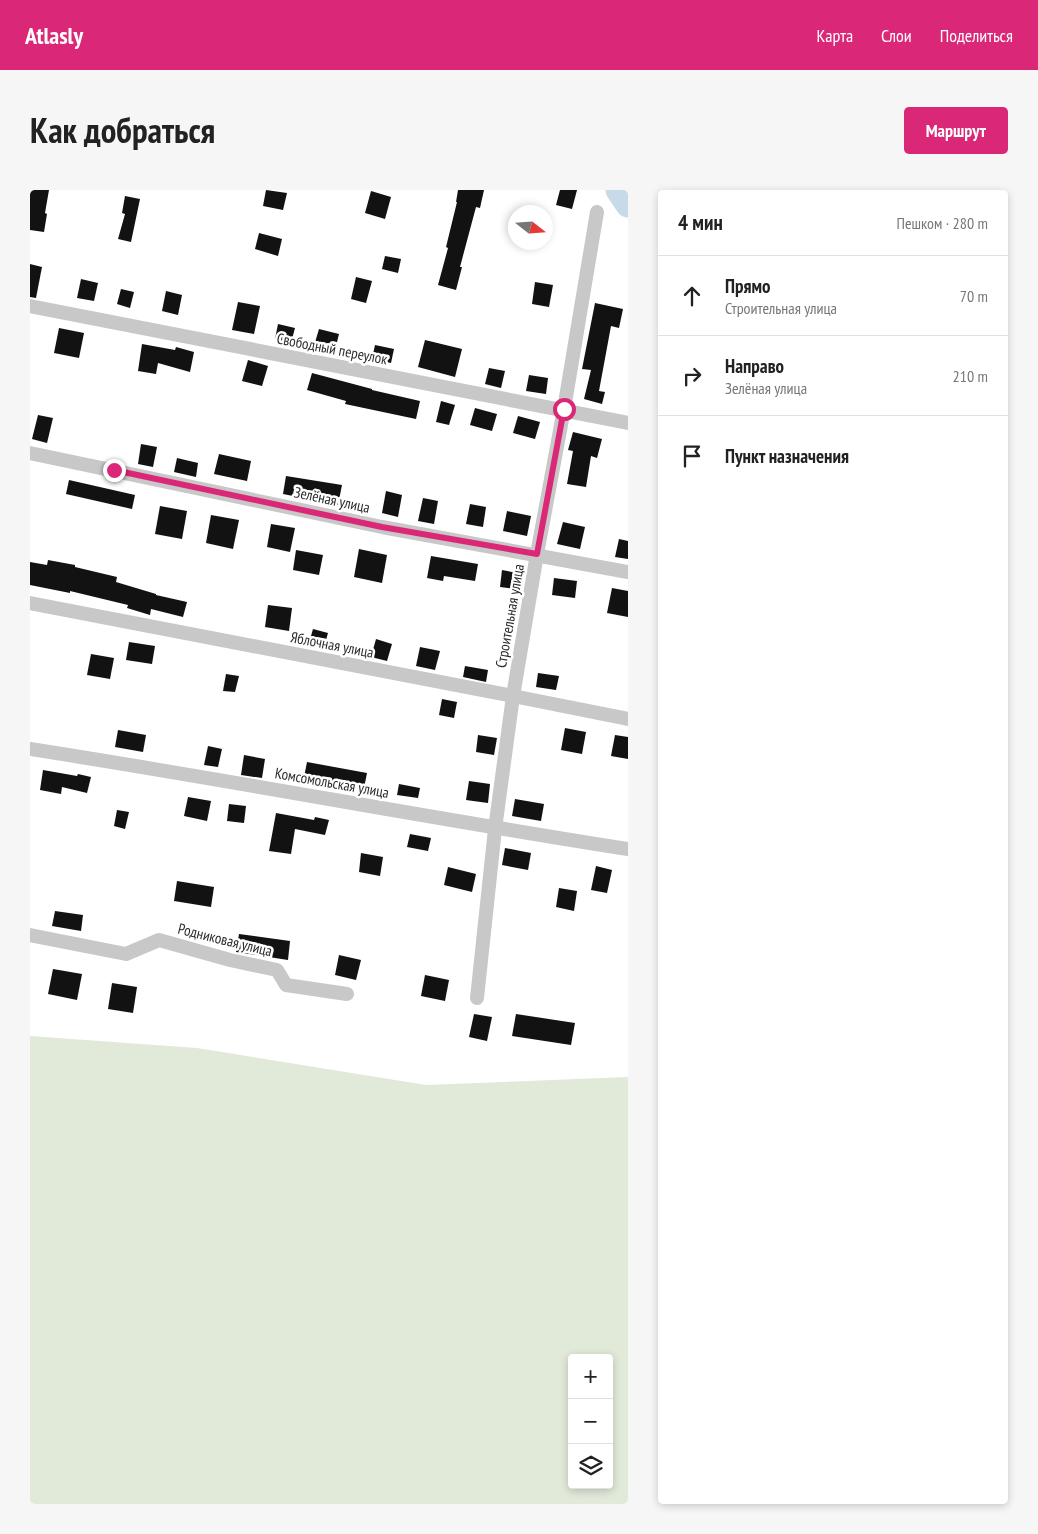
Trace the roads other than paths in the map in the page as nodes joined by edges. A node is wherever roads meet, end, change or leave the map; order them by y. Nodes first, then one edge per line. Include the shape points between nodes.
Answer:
1 (597, 212) dead end
2 (30, 306) edge
3 (564, 409) junction
4 (628, 423) edge
5 (30, 454) edge
6 (537, 554) junction
7 (628, 572) edge
8 (30, 603) edge
9 (513, 696) junction
10 (628, 720) edge
11 (30, 749) edge
12 (495, 828) junction
13 (628, 849) edge
14 (30, 935) edge
15 (347, 994) dead end
16 (477, 998) dead end

1 - 3 street, Строительная улица
2 - 3 street, Свободный переулок
3 - 4 street, Свободный переулок
3 - 6 street, Строительная улица
5 - 6 street, Зелёная улица via 382,527
6 - 7 street, Зелёная улица
6 - 9 street, Строительная улица
8 - 9 street, Яблочная улица
9 - 10 street, Яблочная улица
9 - 12 street, Строительная улица
11 - 12 street, Комсомольская улица
12 - 13 street, Комсомольская улица
12 - 16 street, Строительная улица
14 - 15 street, Родниковая улица via 126,954 159,940 277,970 286,985

